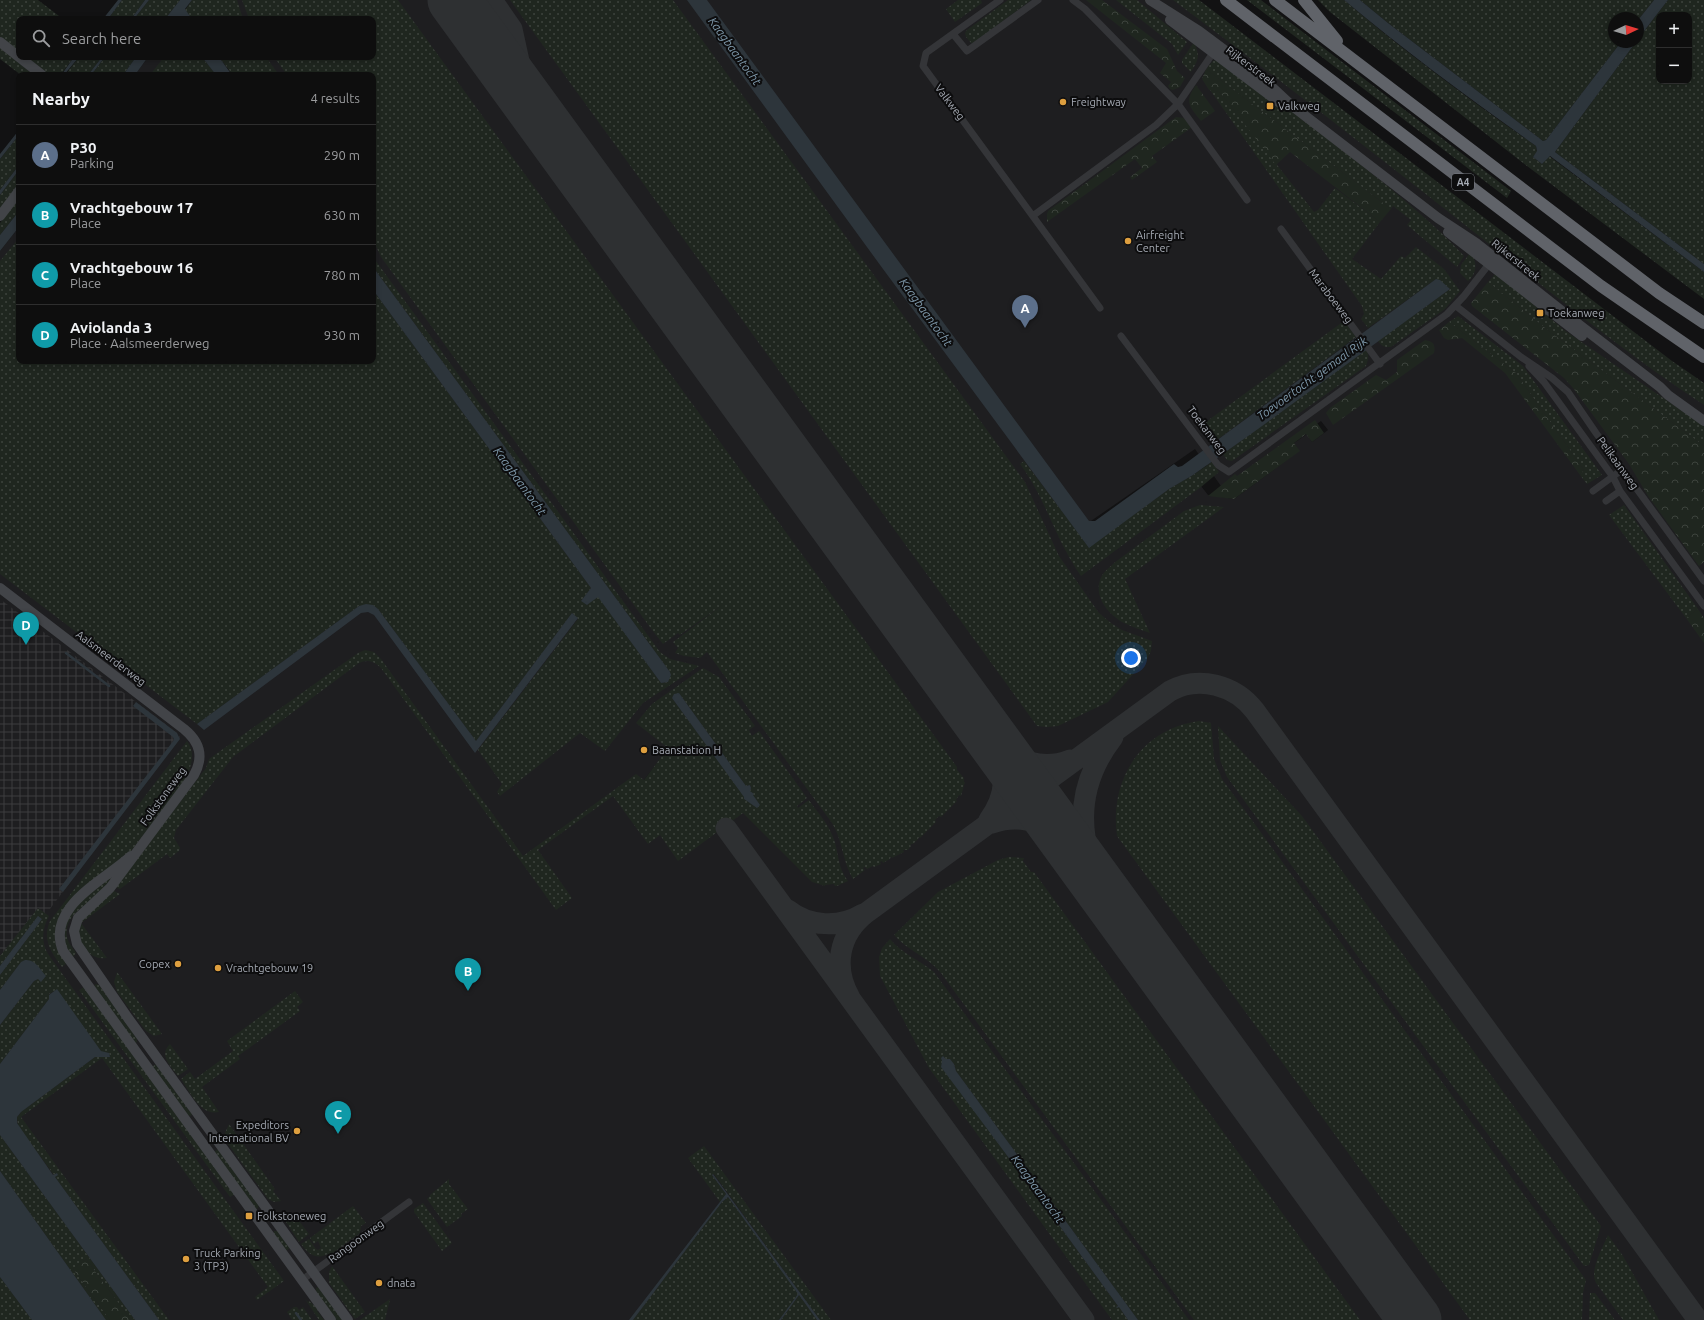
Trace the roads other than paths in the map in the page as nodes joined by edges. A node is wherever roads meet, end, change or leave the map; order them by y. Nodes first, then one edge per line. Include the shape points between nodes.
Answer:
1 (1000, 0) edge
2 (1038, 0) edge
3 (1073, 0) edge
4 (1143, 0) edge
5 (1150, 0) edge
6 (1226, 0) edge
7 (1275, 0) edge
8 (1304, 0) edge
9 (953, 34) junction
10 (0, 42) edge
11 (1215, 49) junction
12 (16, 55) edge
13 (1347, 55) junction
14 (23, 60) edge
15 (38, 72) edge
16 (1178, 104) junction
17 (16, 195) edge
18 (1247, 200) dead end
19 (1034, 215) junction
20 (0, 216) edge
21 (1281, 230) dead end
22 (1492, 261) junction
23 (1456, 306) junction
24 (1100, 308) dead end
25 (1704, 322) edge
26 (1121, 336) dead end
27 (1521, 357) junction
28 (1704, 357) edge
29 (1380, 364) junction
30 (1704, 420) edge
31 (1623, 469) junction
32 (1613, 477) junction
33 (1593, 491) dead end
34 (1620, 491) junction
35 (1606, 501) dead end
36 (1696, 570) junction
37 (1684, 579) junction
38 (1704, 581) edge
39 (0, 588) edge
40 (1704, 606) edge
41 (200, 753) joint
42 (138, 850) junction
43 (409, 1202) dead end
44 (313, 1272) junction
45 (302, 1280) junction
46 (331, 1320) edge
47 (348, 1320) edge

1 - 9 street
2 - 9 street via 967,51
3 - 16 street via 1085,9
4 - 11 street, Rijkerstreek
5 - 11 street, Rijkerstreek via 1199,31
6 - 28 highway, A4 via 1589,277
7 - 13 highway
8 - 13 highway
9 - 19 street, Valkweg via 926,53 923,66
10 - 12 street
11 - 16 street
11 - 22 street, Rijkerstreek
13 - 25 highway via 1659,293
14 - 15 street
16 - 18 street
16 - 19 street via 1156,125
17 - 20 street
19 - 24 street
21 - 29 street, Maraboeweg
22 - 23 street, Toekanweg
22 - 30 street, Rijkerstreek via 1560,320 1658,391
23 - 27 street, Pelikaanweg
23 - 29 street, Toekanweg
26 - 29 street, Toekanweg via 1218,465 1229,472
27 - 31 street, Pelikaanweg via 1568,392
27 - 32 street, Pelikaanweg via 1544,382
31 - 32 street
31 - 36 street, Pelikaanweg
32 - 33 street, Pelikaanweg
32 - 34 street, Pelikaanweg
34 - 35 street, Pelikaanweg
34 - 37 street, Pelikaanweg
36 - 37 street
36 - 38 street, Pelikaanweg
37 - 40 street, Pelikaanweg
39 - 41 street, Aalsmeerderweg via 184,729 194,738
41 - 42 street, Folkstoneweg via 200,762 194,775
42 - 44 street, Folkstoneweg via 110,888 78,918 74,928 75,941
42 - 45 street, Folkstoneweg via 89,888 69,909 61,928 62,948
43 - 44 street, Rangoonweg
44 - 45 street, Rangoonweg
44 - 47 street, Folkstoneweg
45 - 46 street, Folkstoneweg

